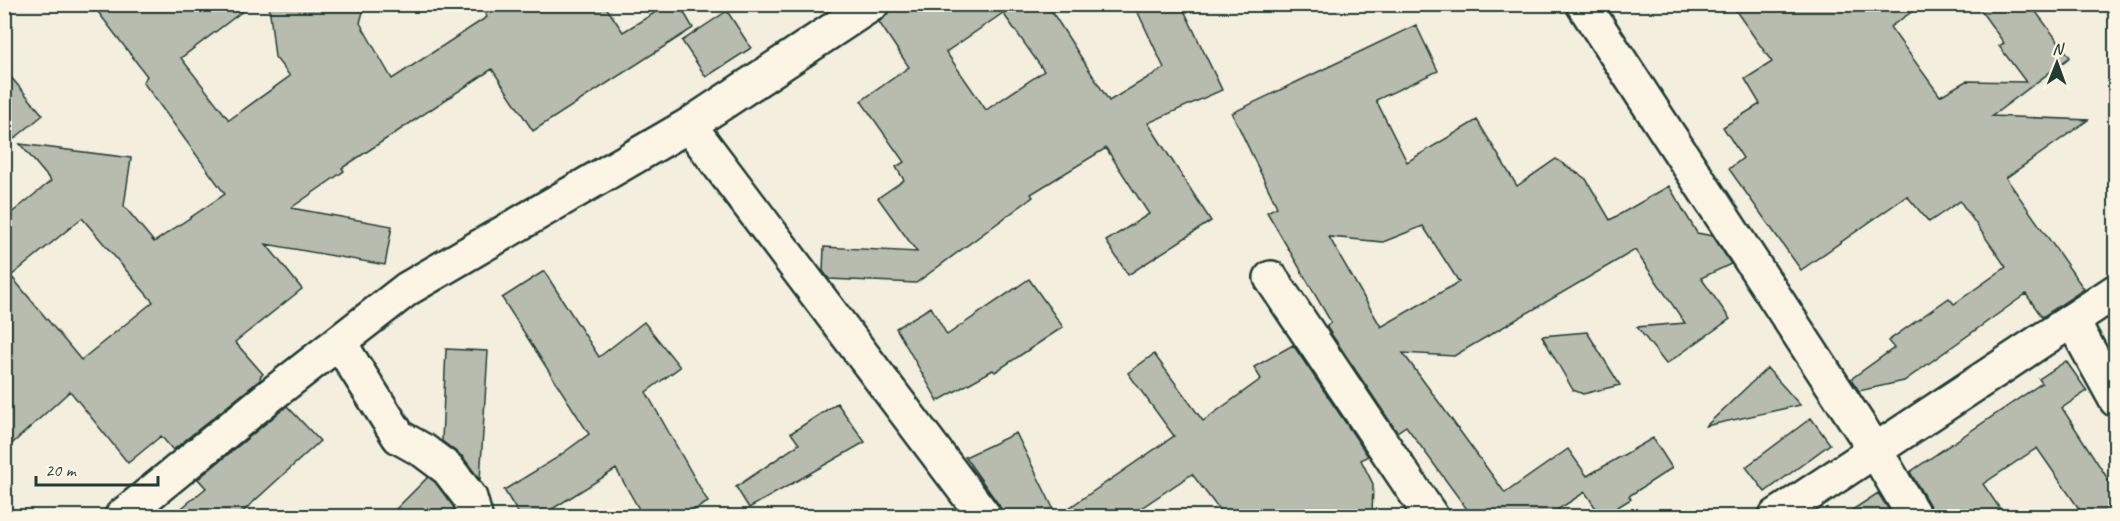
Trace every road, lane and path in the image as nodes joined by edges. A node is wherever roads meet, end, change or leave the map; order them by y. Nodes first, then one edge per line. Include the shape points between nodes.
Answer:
1 (872, 4) edge
2 (1583, 4) edge
3 (689, 125) junction
4 (1271, 278) dead end
5 (2115, 291) edge
6 (2072, 320) junction
7 (339, 342) junction
8 (2115, 400) edge
9 (1875, 450) junction
10 (122, 516) edge
11 (475, 516) edge
12 (984, 516) edge
13 (1431, 516) edge
14 (1776, 516) edge
15 (1914, 516) edge

1 - 3 street
2 - 9 street
3 - 7 street via 407,290
3 - 12 street
4 - 13 street
5 - 6 street
6 - 8 street
6 - 9 street
7 - 10 street
7 - 11 street via 399,437 448,469 470,498
9 - 14 street
9 - 15 street

